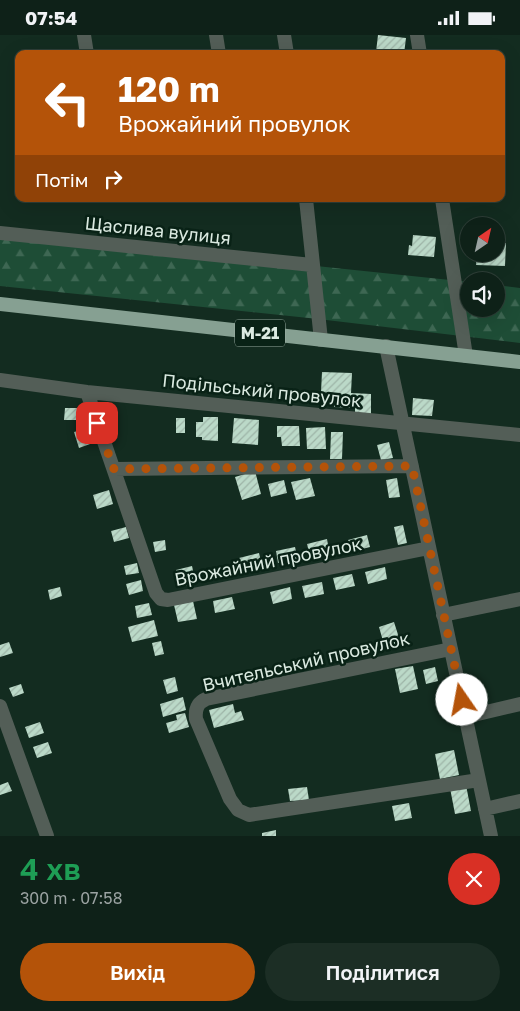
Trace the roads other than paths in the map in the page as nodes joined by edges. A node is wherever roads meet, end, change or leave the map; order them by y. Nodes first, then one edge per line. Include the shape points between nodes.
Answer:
1 (84, 35) edge
2 (216, 35) edge
3 (284, 35) edge
4 (417, 35) edge
5 (86, 50) edge
6 (219, 50) edge
7 (286, 50) edge
8 (419, 50) edge
9 (306, 202) edge
10 (442, 202) edge
11 (0, 233) edge
12 (312, 265) junction
13 (0, 304) edge
14 (321, 340) junction
15 (386, 346) junction
16 (466, 356) junction
17 (520, 362) edge
18 (0, 380) edge
19 (86, 391) junction
20 (403, 423) junction
21 (520, 435) edge
22 (412, 466) junction
23 (114, 469) junction
24 (429, 548) junction
25 (520, 599) edge
26 (444, 615) junction
27 (451, 649) junction
28 (520, 704) edge
29 (0, 706) edge
30 (465, 717) junction
31 (478, 780) junction
32 (520, 801) edge
33 (485, 809) junction
34 (47, 836) edge
35 (491, 836) edge

1 - 5 street
2 - 6 street
3 - 7 street
4 - 8 street
9 - 12 street
10 - 16 street
11 - 12 street, Щаслива вулиця
12 - 14 street
13 - 14 highway, М-21
14 - 15 highway, М-21
15 - 16 highway, М-21
15 - 20 street
16 - 17 highway, М-21
18 - 19 street, Подільський провулок
19 - 20 street, Подільський провулок
19 - 23 street, Врожайний провулок
20 - 21 street, Подільський провулок
20 - 22 street
22 - 23 street
22 - 24 street
23 - 24 street, Врожайний провулок via 156,593 165,600
24 - 26 street
25 - 26 street
26 - 27 street
27 - 30 street
27 - 31 street, Вчительський провулок via 206,699 196,708 196,719 230,799 238,810 249,815
28 - 30 street
29 - 34 street
30 - 31 street
31 - 33 street
32 - 33 street
33 - 35 street

